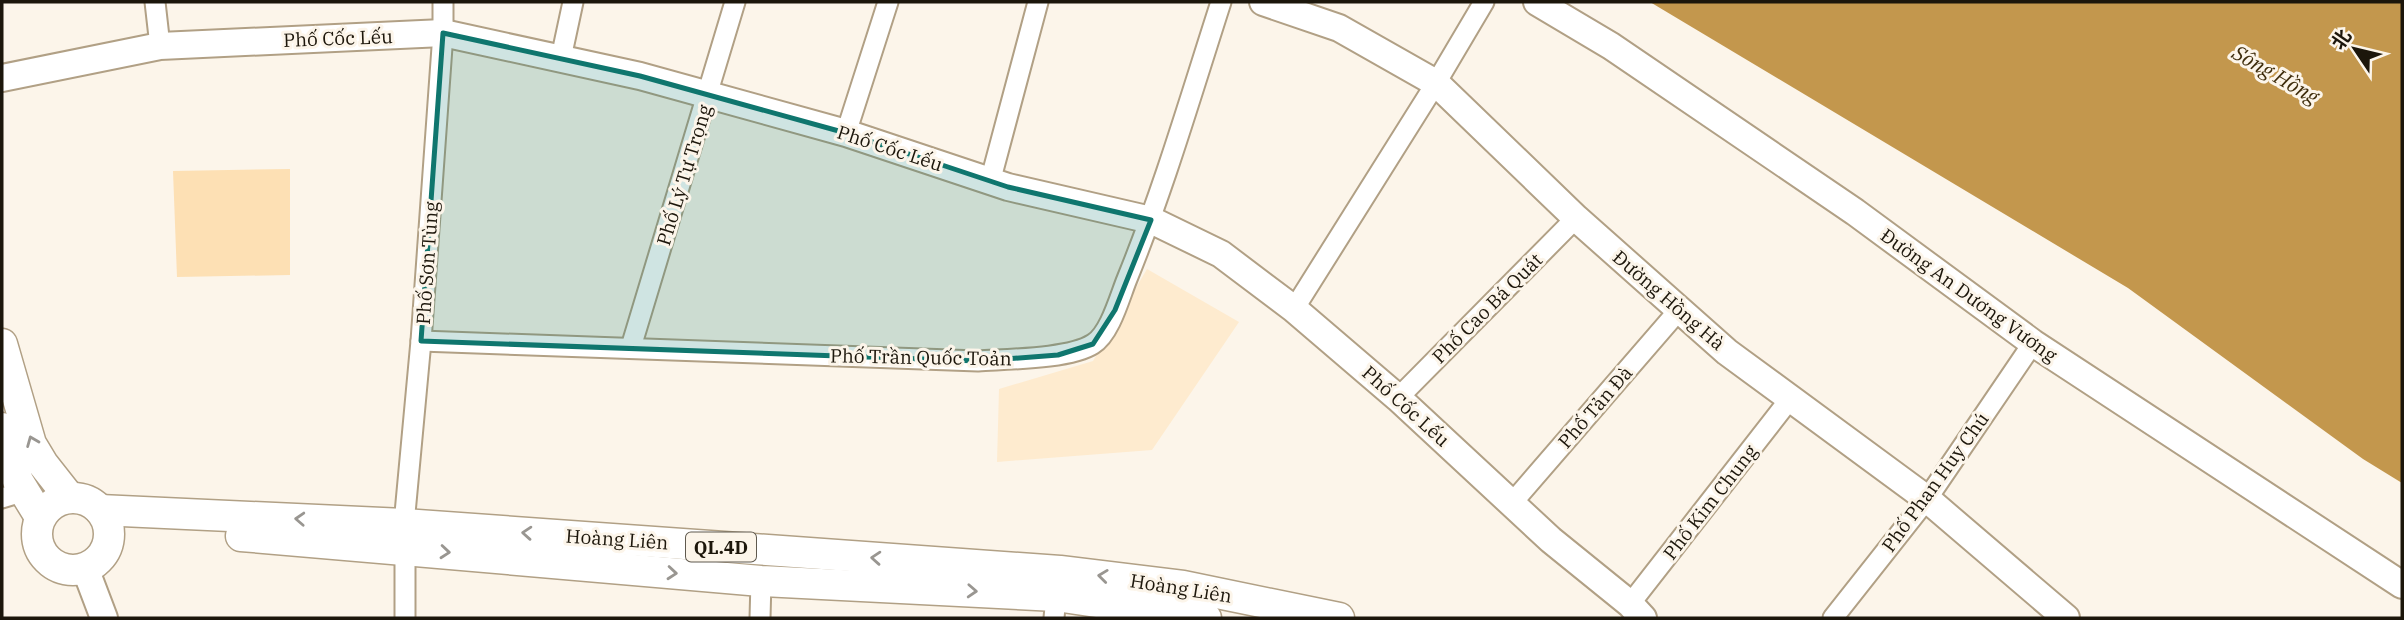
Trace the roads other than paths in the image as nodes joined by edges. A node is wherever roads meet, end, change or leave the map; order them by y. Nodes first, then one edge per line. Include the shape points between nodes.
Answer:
1 (155, 2) edge
2 (443, 2) edge
3 (573, 2) edge
4 (735, 2) edge
5 (888, 2) edge
6 (1038, 2) edge
7 (1221, 2) edge
8 (1263, 2) edge
9 (1484, 2) edge
10 (1537, 2) edge
11 (443, 33) junction
12 (160, 46) junction
13 (561, 58) junction
14 (2, 78) edge
15 (1436, 83) junction
16 (709, 95) junction
17 (846, 133) junction
18 (990, 182) junction
19 (1576, 218) junction
20 (1151, 220) junction
21 (1294, 309) junction
22 (1679, 310) junction
23 (421, 341) junction
24 (2033, 343) junction
25 (2, 344) edge
26 (631, 347) junction
27 (1398, 398) junction
28 (1790, 399) junction
29 (2, 428) edge
30 (13, 495) edge
31 (69, 497) junction
32 (1927, 499) junction
33 (1511, 503) junction
34 (40, 517) junction
35 (104, 518) junction
36 (405, 536) junction
37 (764, 550) junction
38 (85, 568) junction
39 (761, 581) junction
40 (2402, 585) edge
41 (1057, 595) edge
42 (1637, 611) edge
43 (1187, 616) edge
44 (104, 618) edge
45 (405, 618) edge
46 (760, 618) edge
47 (1339, 618) edge
48 (1833, 618) edge
49 (2066, 618) edge

1 - 12 street
2 - 11 street, Phố Sơn Tùng
3 - 13 street
4 - 16 street, Phố Lý Tự Trọng
5 - 17 street
6 - 18 street
7 - 20 street, Phố Trần Quốc Toản
8 - 15 street, Đường Hồng Hà via 1339,28
9 - 15 street
10 - 24 street, Đường An Dương Vương via 1611,46 1844,205
11 - 12 street, Phố Cốc Lếu
11 - 13 street, Phố Cốc Lếu
11 - 23 street, Phố Sơn Tùng
12 - 14 street, Phố Cốc Lếu
13 - 16 street, Phố Cốc Lếu
15 - 19 street, Đường Hồng Hà
15 - 21 street
16 - 17 street, Phố Cốc Lếu
16 - 26 street, Phố Lý Tự Trọng
17 - 18 street, Phố Cốc Lếu
18 - 20 street, Phố Cốc Lếu
19 - 22 street, Đường Hồng Hà
19 - 27 street, Phố Cao Bá Quát
20 - 21 street, Phố Cốc Lếu via 1222,254
20 - 26 street, Phố Trần Quốc Toản via 1104,332 1093,344 1058,355 978,361
21 - 27 street, Phố Cốc Lếu
22 - 28 street, Đường Hồng Hà
22 - 33 street, Phố Tản Đà
23 - 26 street, Phố Trần Quốc Toản
23 - 36 street, Phố Sơn Tùng
24 - 32 street, Phố Phan Huy Chú
24 - 40 street, Đường An Dương Vương
31 -> 25 main road via 31,443
27 - 33 street, Phố Cốc Lếu
28 - 32 street, Đường Hồng Hà
28 - 42 street, Phố Kim Chung
29 - 30 main road via 18,481
30 - 34 main road
31 - 34 main road via 52,504
31 - 35 main road via 86,500
32 - 48 street, Phố Phan Huy Chú
32 - 49 street, Đường Hồng Hà
33 - 42 street, Phố Cốc Lếu
34 - 38 main road via 36,529 42,553 61,568
35 - 36 main road, Hoàng Liên / QL.4D
35 - 38 main road via 106,547
37 -> 36 main road, Hoàng Liên / QL.4D
36 -> 39 main road, Hoàng Liên / QL.4D
36 - 45 street, Phố Sơn Tùng
37 - 39 main road
41 -> 37 main road, Hoàng Liên / QL.4D
38 - 44 street
39 -> 41 main road, Hoàng Liên / QL.4D
39 - 46 street
41 - 43 main road, Hoàng Liên / QL.4D
47 -> 41 main road, Hoàng Liên / QL.4D via 1183,586

